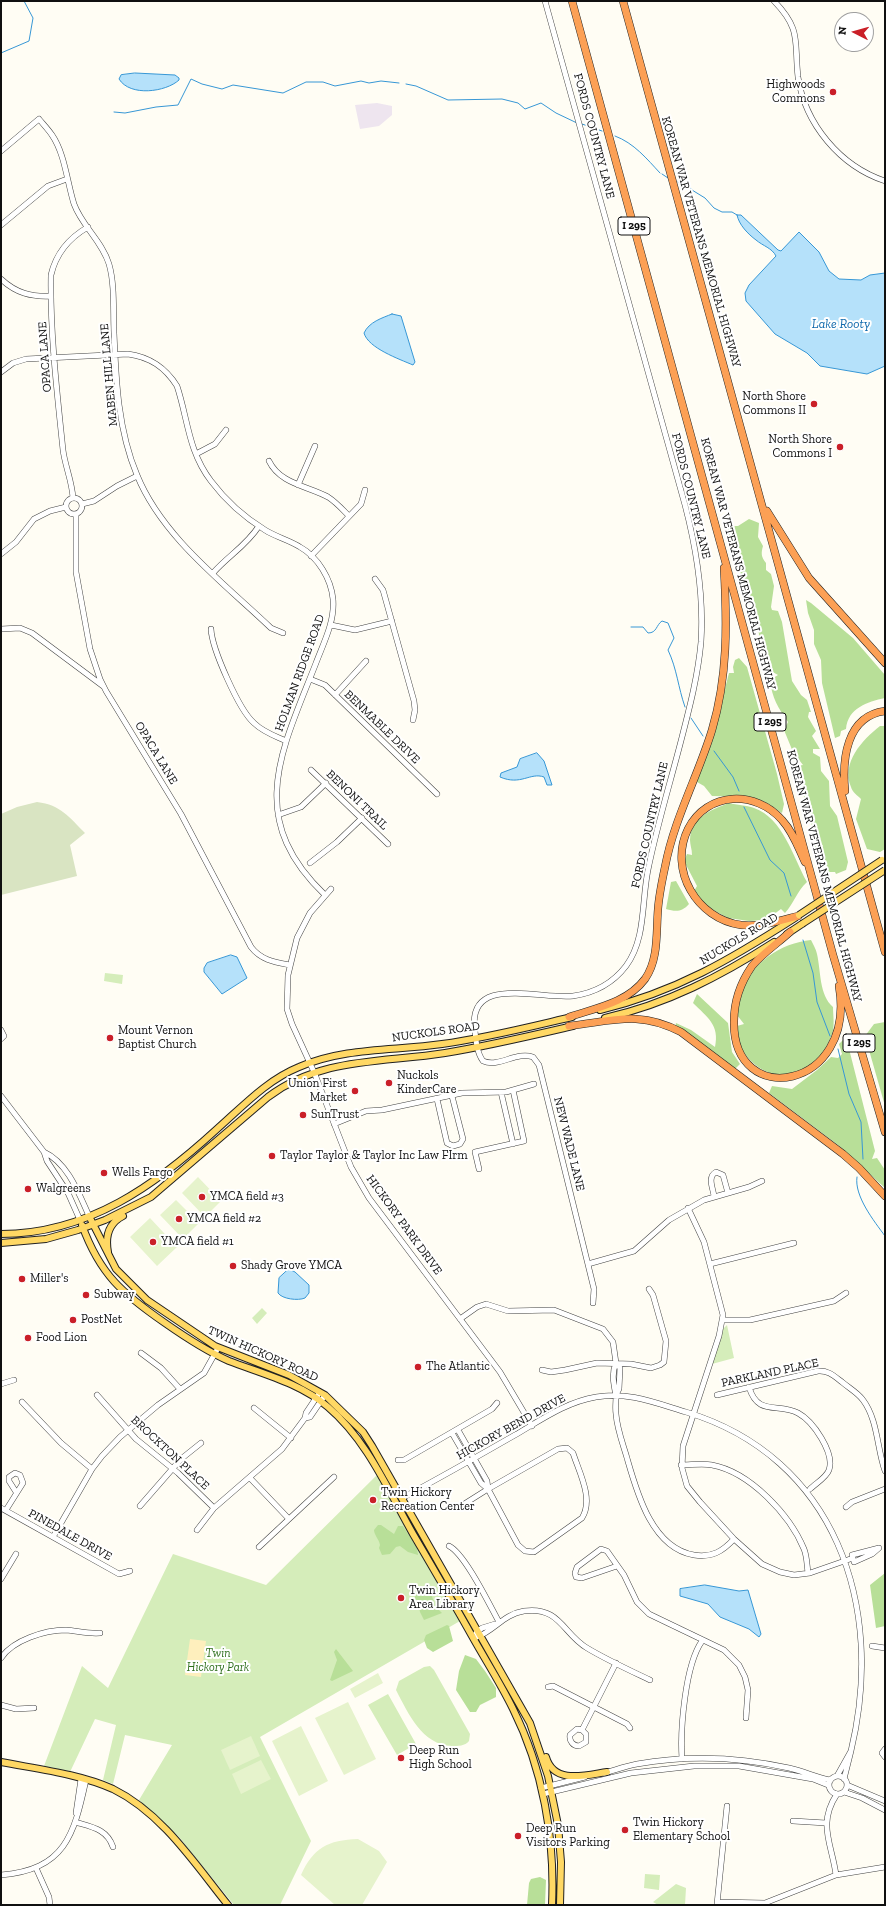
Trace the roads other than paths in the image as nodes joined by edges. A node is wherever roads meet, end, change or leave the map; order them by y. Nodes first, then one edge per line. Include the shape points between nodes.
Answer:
1 (545, 1) edge
2 (572, 1) edge
3 (623, 1) edge
4 (774, 1) edge
5 (1, 151) edge
6 (67, 179) junction
7 (885, 181) edge
8 (1, 225) edge
9 (88, 227) junction
10 (1, 279) edge
11 (51, 296) junction
12 (115, 355) junction
13 (54, 357) junction
14 (1, 372) edge
15 (226, 430) dead end
16 (315, 446) dead end
17 (196, 454) junction
18 (269, 461) dead end
19 (137, 476) junction
20 (298, 485) junction
21 (366, 490) dead end
22 (73, 498) junction
23 (82, 504) junction
24 (763, 505) junction
25 (66, 507) junction
26 (76, 515) junction
27 (349, 516) junction
28 (259, 526) junction
29 (1, 554) edge
30 (723, 554) junction
31 (312, 556) junction
32 (213, 573) junction
33 (375, 579) dead end
34 (392, 621) junction
35 (331, 625) junction
36 (1, 629) edge
37 (211, 629) dead end
38 (283, 633) dead end
39 (366, 661) dead end
40 (885, 663) edge
41 (310, 679) junction
42 (104, 687) junction
43 (335, 695) junction
44 (885, 711) edge
45 (413, 720) dead end
46 (286, 741) junction
47 (311, 770) dead end
48 (326, 783) junction
49 (437, 794) dead end
50 (278, 815) junction
51 (362, 818) junction
52 (854, 836) junction
53 (388, 844) dead end
54 (884, 860) edge
55 (310, 863) dead end
56 (885, 870) edge
57 (331, 889) dead end
58 (816, 891) junction
59 (324, 895) junction
60 (799, 916) junction
61 (877, 921) junction
62 (790, 932) junction
63 (885, 937) edge
64 (885, 952) edge
65 (833, 955) junction
66 (290, 965) junction
67 (568, 1018) junction
68 (569, 1026) junction
69 (1, 1030) edge
70 (476, 1038) junction
71 (1, 1039) edge
72 (478, 1047) junction
73 (310, 1062) junction
74 (314, 1072) junction
75 (534, 1084) dead end
76 (513, 1090) junction
77 (501, 1092) junction
78 (1, 1096) edge
79 (452, 1096) junction
80 (436, 1099) junction
81 (334, 1124) junction
82 (885, 1132) edge
83 (513, 1144) junction
84 (44, 1152) junction
85 (479, 1169) dead end
86 (762, 1181) dead end
87 (728, 1193) junction
88 (714, 1196) junction
89 (885, 1196) edge
90 (151, 1197) junction
91 (688, 1208) junction
92 (89, 1216) junction
93 (80, 1220) junction
94 (93, 1225) junction
95 (83, 1229) junction
96 (1, 1234) edge
97 (1, 1243) edge
98 (794, 1243) dead end
99 (112, 1263) junction
100 (588, 1264) junction
101 (710, 1264) junction
102 (649, 1289) dead end
103 (846, 1293) dead end
104 (593, 1303) dead end
105 (460, 1319) junction
106 (722, 1320) junction
107 (218, 1348) junction
108 (141, 1353) dead end
109 (214, 1354) junction
110 (616, 1363) junction
111 (542, 1370) dead end
112 (14, 1380) dead end
113 (1, 1384) edge
114 (749, 1387) junction
115 (180, 1389) junction
116 (322, 1393) junction
117 (97, 1394) dead end
118 (616, 1395) junction
119 (717, 1395) dead end
120 (318, 1400) junction
121 (22, 1402) dead end
122 (497, 1403) dead end
123 (254, 1408) dead end
124 (693, 1414) junction
125 (532, 1426) junction
126 (129, 1430) junction
127 (458, 1430) junction
128 (452, 1433) junction
129 (291, 1438) junction
130 (201, 1443) dead end
131 (474, 1459) junction
132 (398, 1460) dead end
133 (468, 1462) junction
134 (682, 1465) junction
135 (375, 1467) junction
136 (92, 1469) junction
137 (173, 1469) junction
138 (885, 1472) edge
139 (334, 1477) dead end
140 (250, 1478) junction
141 (488, 1489) junction
142 (810, 1489) junction
143 (885, 1489) edge
144 (16, 1492) dead end
145 (402, 1498) junction
146 (395, 1502) junction
147 (140, 1506) dead end
148 (461, 1506) dead end
149 (824, 1507) dead end
150 (846, 1507) dead end
151 (214, 1508) junction
152 (3, 1509) edge
153 (289, 1519) junction
154 (197, 1530) dead end
155 (53, 1536) junction
156 (734, 1538) junction
157 (430, 1546) junction
158 (449, 1546) dead end
159 (885, 1546) edge
160 (259, 1547) dead end
161 (849, 1549) dead end
162 (16, 1554) dead end
163 (854, 1560) junction
164 (617, 1566) junction
165 (130, 1571) dead end
166 (808, 1573) junction
167 (2, 1575) edge
168 (497, 1623) junction
169 (100, 1633) dead end
170 (479, 1633) junction
171 (473, 1638) junction
172 (702, 1641) junction
173 (872, 1647) dead end
174 (885, 1648) edge
175 (1, 1658) edge
176 (616, 1663) junction
177 (650, 1680) dead end
178 (548, 1687) dead end
179 (1, 1705) edge
180 (594, 1707) junction
181 (34, 1708) dead end
182 (863, 1717) dead end
183 (746, 1718) dead end
184 (630, 1728) dead end
185 (582, 1730) dead end
186 (535, 1736) junction
187 (885, 1749) edge
188 (851, 1751) junction
189 (885, 1757) edge
190 (682, 1759) junction
191 (1, 1762) edge
192 (607, 1772) junction
193 (837, 1776) junction
194 (84, 1779) junction
195 (844, 1779) junction
196 (829, 1783) junction
197 (847, 1785) junction
198 (551, 1789) junction
199 (542, 1791) junction
200 (844, 1792) junction
201 (834, 1794) junction
202 (885, 1801) edge
203 (727, 1806) dead end
204 (885, 1810) edge
205 (793, 1821) dead end
206 (75, 1822) junction
207 (826, 1823) junction
208 (113, 1848) dead end
209 (885, 1867) edge
210 (36, 1868) junction
211 (1, 1875) edge
212 (836, 1875) junction
213 (717, 1903) edge
214 (50, 1905) edge
215 (228, 1905) edge
216 (552, 1905) edge
217 (560, 1905) edge

1 - 70 street, FORDS COUNTRY LANE via 692,532 701,591 701,642 691,700 648,870 638,940 629,961 611,981 584,994 561,996 504,993 488,997 475,1012
2 - 30 highway, KOREAN WAR VETERANS MEMORIAL HIGHWAY / I 295
3 - 24 highway, KOREAN WAR VETERANS MEMORIAL HIGHWAY
4 - 7 street via 791,21 800,85 816,126 831,146 845,158 860,169
5 - 6 street, MABEN HILL LANE via 39,119 53,136
6 - 8 street via 48,186
6 - 9 street, MABEN HILL LANE via 76,209
9 - 11 street, OPACA LANE via 72,238 58,256 51,275
9 - 12 street, MABEN HILL LANE via 109,263
10 - 11 street via 21,293
11 - 13 street, OPACA LANE
12 - 13 street, HOLMAN RIDGE ROAD
12 - 17 street, HOLMAN RIDGE ROAD via 128,354 148,359 157,363 171,377 180,396 185,422
12 - 19 street, MABEN HILL LANE via 124,435
13 - 14 street, HOLMAN RIDGE ROAD via 19,361
13 - 22 street, OPACA LANE via 64,459
15 - 17 street via 215,444
16 - 20 street
17 - 28 street, HOLMAN RIDGE ROAD via 210,480 220,492
18 - 20 street via 276,472
19 - 23 street via 94,501
19 - 32 street, MABEN HILL LANE via 167,525
20 - 27 street via 328,497
21 - 27 street via 361,504
22 - 23 street
22 - 25 street via 67,502
23 - 26 street via 82,510
24 - 40 highway via 809,578
24 - 52 highway, KOREAN WAR VETERANS MEMORIAL HIGHWAY
25 - 26 street via 69,513
25 - 29 street via 34,519 16,542
26 - 42 street, OPACA LANE via 76,572 90,649
27 - 31 street
28 - 31 street, HOLMAN RIDGE ROAD
28 - 32 street via 245,545
30 - 58 highway, KOREAN WAR VETERANS MEMORIAL HIGHWAY / I 295
30 - 67 highway via 727,633 721,691 707,746 668,851 660,894 656,952 652,968 638,987 624,999
31 - 35 street, HOLMAN RIDGE ROAD via 324,572 330,586 333,604
32 - 38 street, MABEN HILL LANE via 272,628
33 - 34 street via 384,590
34 - 35 street via 355,630
34 - 45 street via 415,706
35 - 41 street, HOLMAN RIDGE ROAD
36 - 42 street via 20,628 32,633
37 - 46 street via 213,645 244,712 254,724
39 - 43 street
41 - 43 street, BENMABLE DRIVE via 325,685
41 - 46 street, HOLMAN RIDGE ROAD
42 - 66 street, OPACA LANE via 181,814 251,947 258,955 268,960
43 - 49 street, BENMABLE DRIVE
44 - 52 highway via 872,715 862,722 853,733 845,753 843,774
46 - 50 street, HOLMAN RIDGE ROAD via 277,781
47 - 48 street, BENONI TRAIL
48 - 50 street via 301,807
48 - 51 street, BENONI TRAIL
50 - 59 street, HOLMAN RIDGE ROAD via 291,854 306,876
51 - 53 street, BENONI TRAIL
51 - 55 street
52 - 61 highway, KOREAN WAR VETERANS MEMORIAL HIGHWAY
54 - 60 main road, NUCKOLS ROAD, bridge
56 - 62 main road, NUCKOLS ROAD, bridge
57 - 59 street, HICKORY PARK DRIVE
58 - 60 highway via 793,834 779,816 764,805 744,799 724,800 706,808 692,823 685,837 682,864 688,887 703,906 720,919 742,925 766,924
58 - 65 highway, KOREAN WAR VETERANS MEMORIAL HIGHWAY / I 295
59 - 66 street, HICKORY PARK DRIVE via 301,928
60 - 67 main road, NUCKOLS ROAD via 724,963 683,983 627,1003
61 - 63 highway
61 - 64 highway, KOREAN WAR VETERANS MEMORIAL HIGHWAY
62 - 65 highway via 753,965 737,1000 734,1025 736,1042 745,1060 759,1072 777,1078 796,1076 808,1071 830,1049 840,1019 840,988
62 - 68 main road, NUCKOLS ROAD via 722,974 682,993 633,1011
65 - 82 highway, KOREAN WAR VETERANS MEMORIAL HIGHWAY / I 295
66 - 73 street, HICKORY PARK DRIVE via 286,994 287,1009
67 - 70 main road, NUCKOLS ROAD
68 - 72 main road, NUCKOLS ROAD
68 - 89 highway via 639,1018 660,1022 681,1032 838,1150
69 - 71 street via 4,1036
70 - 72 street, FORDS COUNTRY LANE
70 - 73 main road, NUCKOLS ROAD via 427,1046 346,1053
72 - 74 main road, NUCKOLS ROAD via 348,1064
72 - 100 street, NEW WADE LANE via 481,1059 488,1063 526,1055 537,1061
73 - 74 street, HICKORY PARK DRIVE
73 - 92 main road, NUCKOLS ROAD via 286,1073 261,1090 178,1164 148,1187
74 - 81 street, HICKORY PARK DRIVE
74 - 90 main road, NUCKOLS ROAD via 268,1097
75 - 76 street
76 - 77 street
76 - 83 street via 524,1141
77 - 79 street via 469,1092
77 - 83 street
78 - 84 street, TWIN HICKORY ROAD
79 - 80 street
79 - 80 street via 463,1139 460,1144 453,1146 447,1143
80 - 81 street via 362,1112
81 - 105 street, HICKORY PARK DRIVE via 350,1167 369,1198
83 - 85 street via 475,1152
84 - 92 street, TWIN HICKORY ROAD via 54,1156 64,1169
84 - 93 street, TWIN HICKORY ROAD via 68,1193
86 - 87 street
87 - 88 street
87 - 88 street via 723,1174 716,1172 711,1179
88 - 91 street
90 - 94 main road, NUCKOLS ROAD
90 - 99 main road via 118,1219 111,1227 107,1246
91 - 100 street via 669,1220 634,1251
91 - 101 street via 700,1231
92 - 93 main road, NUCKOLS ROAD
92 - 94 main road, TWIN HICKORY ROAD
93 - 95 main road, TWIN HICKORY ROAD
93 - 96 main road, NUCKOLS ROAD via 36,1231
94 - 95 main road, NUCKOLS ROAD
94 - 99 main road, TWIN HICKORY ROAD
95 - 97 main road, NUCKOLS ROAD via 46,1239
95 - 109 main road, TWIN HICKORY ROAD via 98,1260 120,1289 148,1312
98 - 101 street
99 - 107 main road, TWIN HICKORY ROAD via 127,1282 147,1300
100 - 104 street, NEW WADE LANE via 594,1289
101 - 106 street via 722,1307
102 - 110 street via 666,1341 664,1362 651,1368
103 - 106 street via 838,1300 750,1320
105 - 110 street via 486,1304 508,1311 548,1309 560,1312 603,1329 613,1342
105 - 125 street, HICKORY PARK DRIVE via 500,1372
106 - 124 street
107 - 109 street
107 - 116 main road, TWIN HICKORY ROAD via 289,1375
108 - 115 street
109 - 115 street via 204,1373
109 - 120 main road, TWIN HICKORY ROAD via 301,1389
110 - 111 street via 590,1364 551,1372
110 - 118 street via 613,1369 613,1389
112 - 113 street
114 - 119 street, PARKLAND PLACE
114 - 138 street, PARKLAND PLACE via 818,1371 833,1375 866,1404 872,1418
114 - 142 street via 758,1403 768,1408 788,1409 799,1414 819,1434 830,1467 826,1475
115 - 126 street
116 - 120 street
116 - 145 main road, TWIN HICKORY ROAD via 363,1432
117 - 126 street, BROCKTON PLACE
118 - 124 street, HICKORY BEND DRIVE via 643,1399
118 - 125 street, HICKORY BEND DRIVE via 596,1396 571,1404
118 - 156 street via 618,1425 640,1502 661,1534 678,1550 697,1556 721,1552
120 - 129 street via 306,1413
120 - 135 main road, TWIN HICKORY ROAD via 346,1424
121 - 136 street via 60,1443
122 - 127 street via 492,1409
123 - 129 street
124 - 134 street via 683,1446
124 - 142 street, HICKORY BEND DRIVE via 754,1441 783,1463
125 - 131 street, HICKORY BEND DRIVE
126 - 136 street
126 - 137 street, BROCKTON PLACE
127 - 128 street
127 - 131 street
128 - 132 street via 404,1460
128 - 133 street
129 - 140 street
130 - 137 street
131 - 133 street, HICKORY BEND DRIVE
131 - 141 street via 487,1481
133 - 141 street via 481,1483
133 - 145 street, HICKORY BEND DRIVE
134 - 156 street via 687,1486
134 - 166 street via 712,1465 755,1485 783,1514 796,1533 805,1550
135 - 145 main road via 382,1472 397,1498
135 - 146 main road, TWIN HICKORY ROAD
136 - 155 street
137 - 147 street
137 - 151 street, BROCKTON PLACE
139 - 153 street
140 - 151 street
140 - 153 street
141 - 141 street via 558,1449 567,1448 573,1453 588,1500 582,1518 534,1552 529,1552 521,1549
141 - 148 street
142 - 149 street, HICKORY BEND DRIVE
143 - 150 street via 852,1502
144 - 152 street
145 - 157 main road, TWIN HICKORY ROAD
146 - 157 main road via 401,1504 423,1540
146 - 171 main road, TWIN HICKORY ROAD
151 - 154 street
152 - 155 street, PINEDALE DRIVE
153 - 160 street
155 - 165 street, PINEDALE DRIVE via 119,1574
156 - 166 street via 762,1564 794,1575
157 - 170 main road, TWIN HICKORY ROAD
158 - 168 street via 462,1558
159 - 163 street
161 - 163 street
162 - 167 street
163 - 166 street
164 - 164 street via 607,1551 601,1549 577,1567 575,1573 576,1577 582,1578
164 - 172 street via 641,1607 655,1618
168 - 170 street
168 - 176 street via 512,1614 524,1611 548,1614 563,1624 586,1648
169 - 175 street via 87,1634 64,1630 50,1632 16,1643
170 - 171 street
170 - 186 main road, TWIN HICKORY ROAD via 517,1698
171 - 199 main road, TWIN HICKORY ROAD via 520,1724
172 - 183 street via 729,1654 743,1671 748,1690
172 - 190 street via 690,1671
173 - 174 street
176 - 177 street
176 - 180 street
178 - 180 street via 554,1686
179 - 181 street via 16,1709
180 - 184 street
180 - 185 street
182 - 188 street
186 - 192 main road via 542,1742 547,1762 558,1773 574,1777
186 - 198 main road, TWIN HICKORY ROAD
187 - 189 street via 882,1753
188 - 193 street
188 - 195 street
190 - 192 street via 643,1763
190 - 196 street via 757,1762 798,1770
191 - 194 main road
192 - 198 street
193 - 195 street
193 - 196 street
194 - 206 street
194 - 215 main road via 113,1789 145,1811 174,1838
195 - 197 street
196 - 198 street via 752,1768 694,1766 646,1770
196 - 201 street
197 - 200 street
197 - 202 street
198 - 199 street
198 - 217 main road, TWIN HICKORY ROAD via 561,1848
199 - 216 main road, TWIN HICKORY ROAD via 551,1852
200 - 201 street
200 - 204 street
201 - 207 street
203 - 213 street
205 - 207 street
206 - 208 street via 103,1831
206 - 210 street via 63,1848 53,1858
207 - 212 street via 827,1839
209 - 212 street
210 - 211 street
210 - 214 street
212 - 213 street via 765,1903

